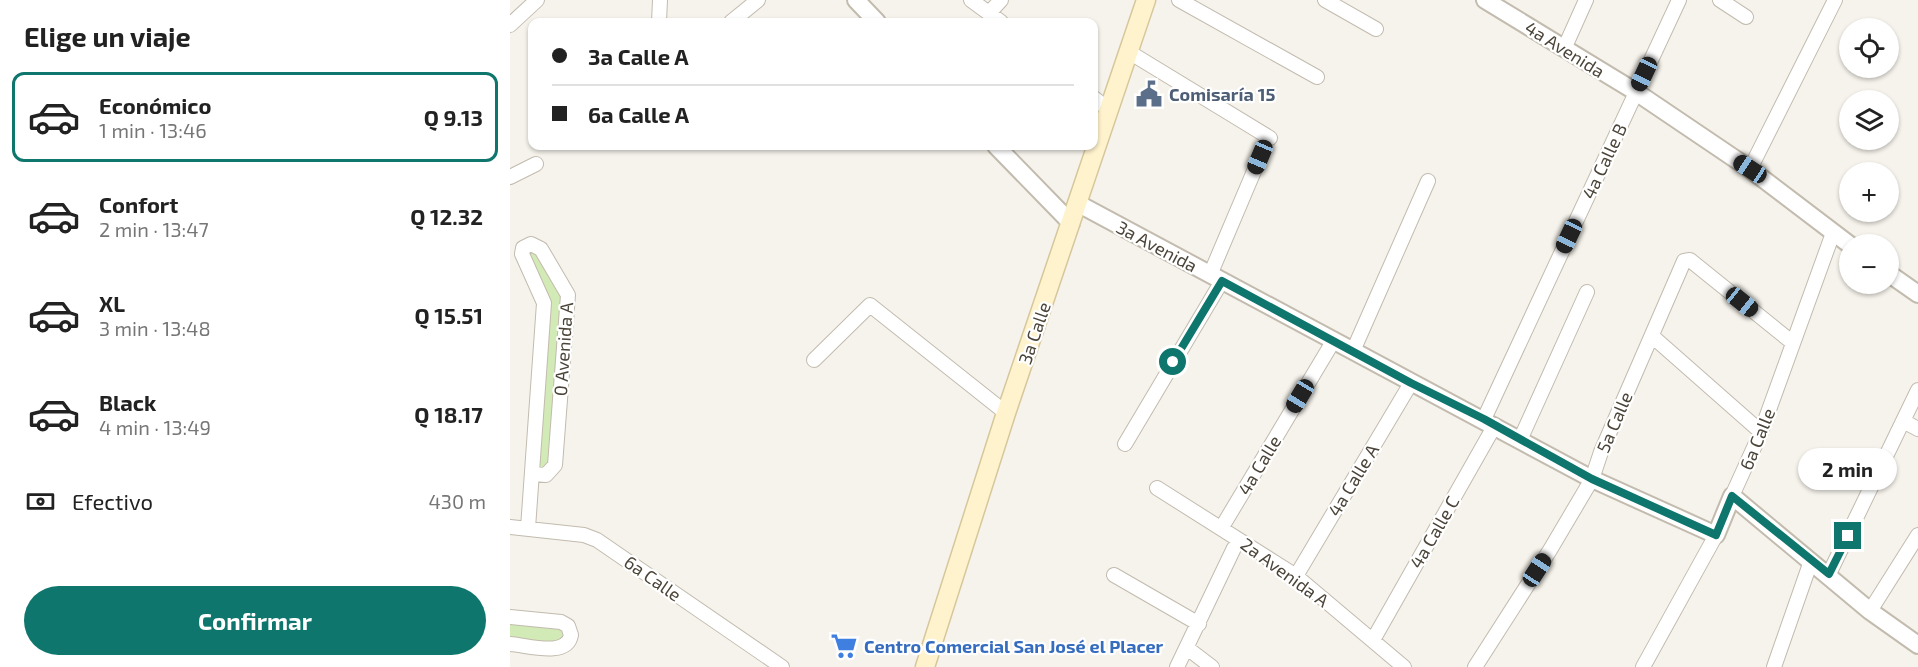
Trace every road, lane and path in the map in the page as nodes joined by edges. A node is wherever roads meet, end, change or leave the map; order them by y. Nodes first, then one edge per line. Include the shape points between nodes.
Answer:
1 (537, 0) edge
2 (660, 0) edge
3 (758, 0) edge
4 (856, 0) edge
5 (971, 0) edge
6 (1001, 0) edge
7 (1146, 0) edge
8 (1179, 0) edge
9 (1324, 0) edge
10 (1485, 0) edge
11 (1586, 0) edge
12 (1679, 0) edge
13 (1720, 0) edge
14 (1835, 0) edge
15 (989, 13) junction
16 (659, 18) edge
17 (736, 18) edge
18 (873, 18) edge
19 (996, 18) edge
20 (1746, 18) dead end
21 (510, 25) edge
22 (1376, 29) dead end
23 (1564, 48) junction
24 (1129, 52) junction
25 (1317, 77) dead end
26 (1636, 92) junction
27 (1098, 101) edge
28 (1109, 110) junction
29 (1270, 138) dead end
30 (1098, 142) edge
31 (1000, 150) edge
32 (1095, 150) edge
33 (1260, 157) dead end
34 (536, 164) dead end
35 (1750, 169) junction
36 (510, 177) edge
37 (1428, 181) dead end
38 (1077, 203) junction
39 (1071, 223) junction
40 (1833, 233) junction
41 (1839, 237) edge
42 (1216, 278) junction
43 (1899, 281) edge
44 (1587, 292) dead end
45 (1918, 294) edge
46 (1652, 336) junction
47 (1334, 340) junction
48 (1793, 344) junction
49 (1353, 351) junction
50 (814, 360) dead end
51 (1411, 383) junction
52 (1918, 390) edge
53 (1006, 413) junction
54 (1904, 421) junction
55 (1489, 422) junction
56 (1918, 429) edge
57 (1761, 432) junction
58 (1520, 440) junction
59 (1125, 444) dead end
60 (532, 474) junction
61 (1592, 479) junction
62 (1157, 488) dead end
63 (1732, 496) junction
64 (510, 527) edge
65 (1222, 527) junction
66 (528, 528) junction
67 (1716, 535) junction
68 (1918, 535) edge
69 (1234, 549) dead end
70 (1811, 561) junction
71 (1829, 574) junction
72 (1114, 575) dead end
73 (1296, 576) junction
74 (1870, 611) junction
75 (510, 617) edge
76 (1199, 624) junction
77 (1373, 640) junction
78 (510, 644) edge
79 (1918, 645) edge
80 (1187, 648) junction
81 (1646, 666) edge
82 (782, 667) edge
83 (925, 667) edge
84 (1178, 667) edge
85 (1212, 667) edge
86 (1404, 667) edge
87 (1475, 667) edge
88 (1774, 667) edge

1 - 21 street
2 - 16 street
3 - 17 street
4 - 18 street
5 - 15 street
6 - 15 street
7 - 24 main road, 3a Calle
8 - 25 street
9 - 22 street
10 - 23 street, 4a Avenida
11 - 23 street
12 - 26 street, 4a Calle B
13 - 20 street
14 - 35 street
15 - 19 street
23 - 26 street, 4a Avenida
24 - 28 main road, 3a Calle
24 - 29 street
26 - 35 street, 4a Avenida
26 - 55 street, 4a Calle B
27 - 28 street
28 - 30 main road, 3a Calle
31 - 39 street
32 - 38 main road, 3a Calle
33 - 42 street
34 - 36 street
35 - 40 street, 4a Avenida
37 - 49 street
38 - 39 main road, 3a Calle
38 - 42 street, 3a Avenida
39 - 53 main road, 3a Calle
40 - 41 street, 4a Avenida
40 - 48 street, 6a Calle
42 - 47 street, 3a Avenida
42 - 59 street
43 - 45 street
44 - 58 street
46 - 48 street, 5a Calle via 1684,261 1690,260
46 - 57 street
46 - 61 street, 5a Calle via 1600,452
47 - 49 street, 3a Avenida
47 - 65 street, 4a Calle
48 - 57 street, 6a Calle
49 - 51 street, 3a Avenida
50 - 53 street via 870,305
51 - 55 street, 3a Avenida
51 - 73 street, 4a Calle A
52 - 54 street
53 - 83 main road, 3a Calle
54 - 56 street
54 - 71 street
55 - 58 street, 3a Avenida
55 - 77 street, 4a Calle C
57 - 63 street, 6a Calle
58 - 61 street, 3a Avenida
60 - 60 street, 0 Avenida A via 544,303 522,254 523,248 531,244 541,249 568,295 555,465 546,475
60 - 66 street, 0 Avenida A
61 - 67 street, 3a Avenida
61 - 87 street, 5a Calle
62 - 65 street, 2a Avenida A
63 - 67 street, 6a Calle
63 - 70 street
64 - 66 street, 6a Calle
65 - 73 street, 2a Avenida A
66 - 82 street, 6a Calle via 597,540
67 - 81 street, 6a Calle
68 - 74 street
69 - 76 street
70 - 71 street
70 - 88 street
71 - 74 street
72 - 76 street
73 - 77 street, 2a Avenida A
74 - 79 street
75 - 78 street via 561,622 568,626 571,635 561,648
76 - 80 street
77 - 86 street, 2a Avenida A
80 - 84 street
80 - 85 street

